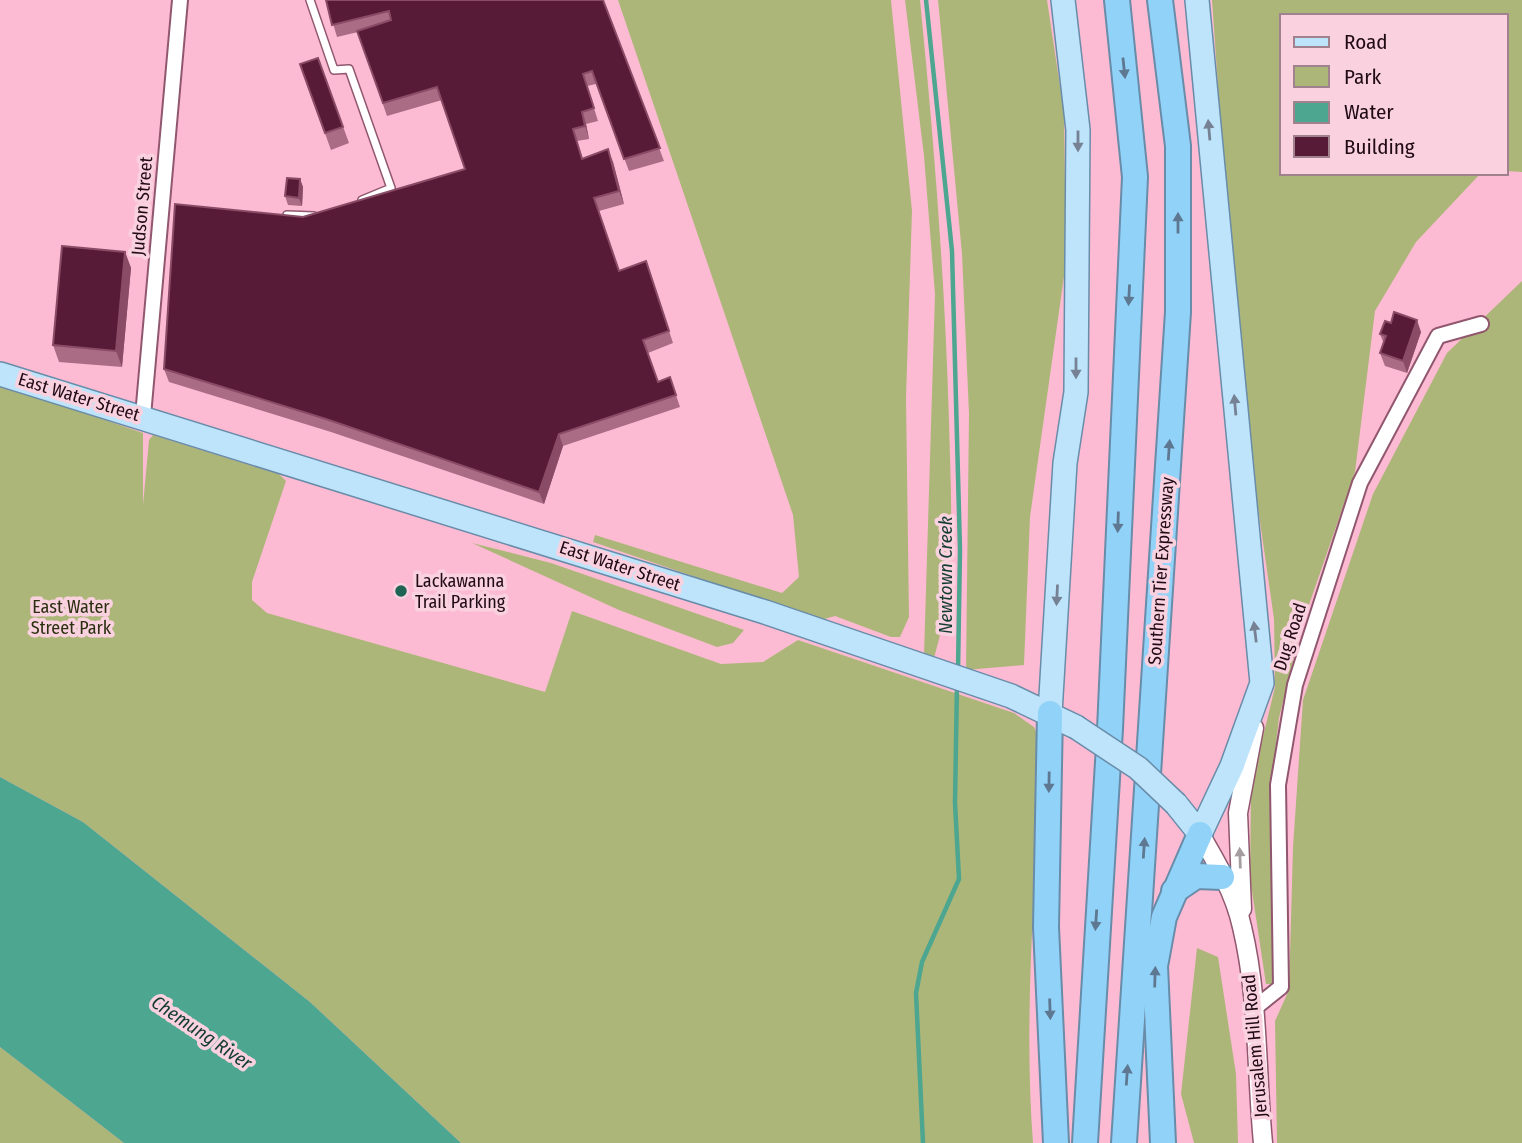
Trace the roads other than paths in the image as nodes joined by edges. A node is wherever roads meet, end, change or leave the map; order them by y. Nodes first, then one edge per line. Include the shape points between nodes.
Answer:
1 (180, 0) edge
2 (310, 0) edge
3 (1063, 0) edge
4 (1117, 0) edge
5 (1160, 0) edge
6 (1197, 0) edge
7 (348, 206) edge
8 (287, 215) edge
9 (326, 215) edge
10 (1481, 324) dead end
11 (0, 374) edge
12 (143, 416) junction
13 (1053, 659) junction
14 (1262, 683) junction
15 (1002, 693) junction
16 (1050, 713) junction
17 (1200, 834) junction
18 (1222, 877) junction
19 (1174, 891) junction
20 (1242, 926) junction
21 (1256, 1007) junction
22 (1056, 1143) edge
23 (1085, 1143) edge
24 (1124, 1143) edge
25 (1163, 1143) edge
26 (1263, 1143) edge

1 - 12 street, Judson Street
2 - 7 lane via 334,70 349,69 391,188
3 -> 13 main road via 1078,130 1076,392 1065,463
4 -> 23 highway via 1135,177 1110,729
24 -> 5 highway, Southern Tier Expressway via 1178,312 1178,146
14 -> 6 main road
8 - 9 lane
10 - 21 street, Dug Road via 1438,336 1360,483 1295,685 1279,785 1281,987
11 - 12 main road, East Water Street
12 - 15 main road, East Water Street via 765,612
13 - 15 main road via 1031,687
13 - 16 main road
14 - 17 main road via 1232,766
20 -> 14 street via 1238,813
15 - 16 main road, East Water Street
16 - 17 main road, East Water Street, bridge via 1119,752 1156,783
16 -> 22 highway via 1046,927
17 - 18 street, Jerusalem Hill Road
17 - 19 highway
18 - 19 highway via 1196,876
18 - 20 street, Jerusalem Hill Road
25 -> 19 highway via 1155,966
20 - 21 street, Jerusalem Hill Road
21 - 26 street, Jerusalem Hill Road

